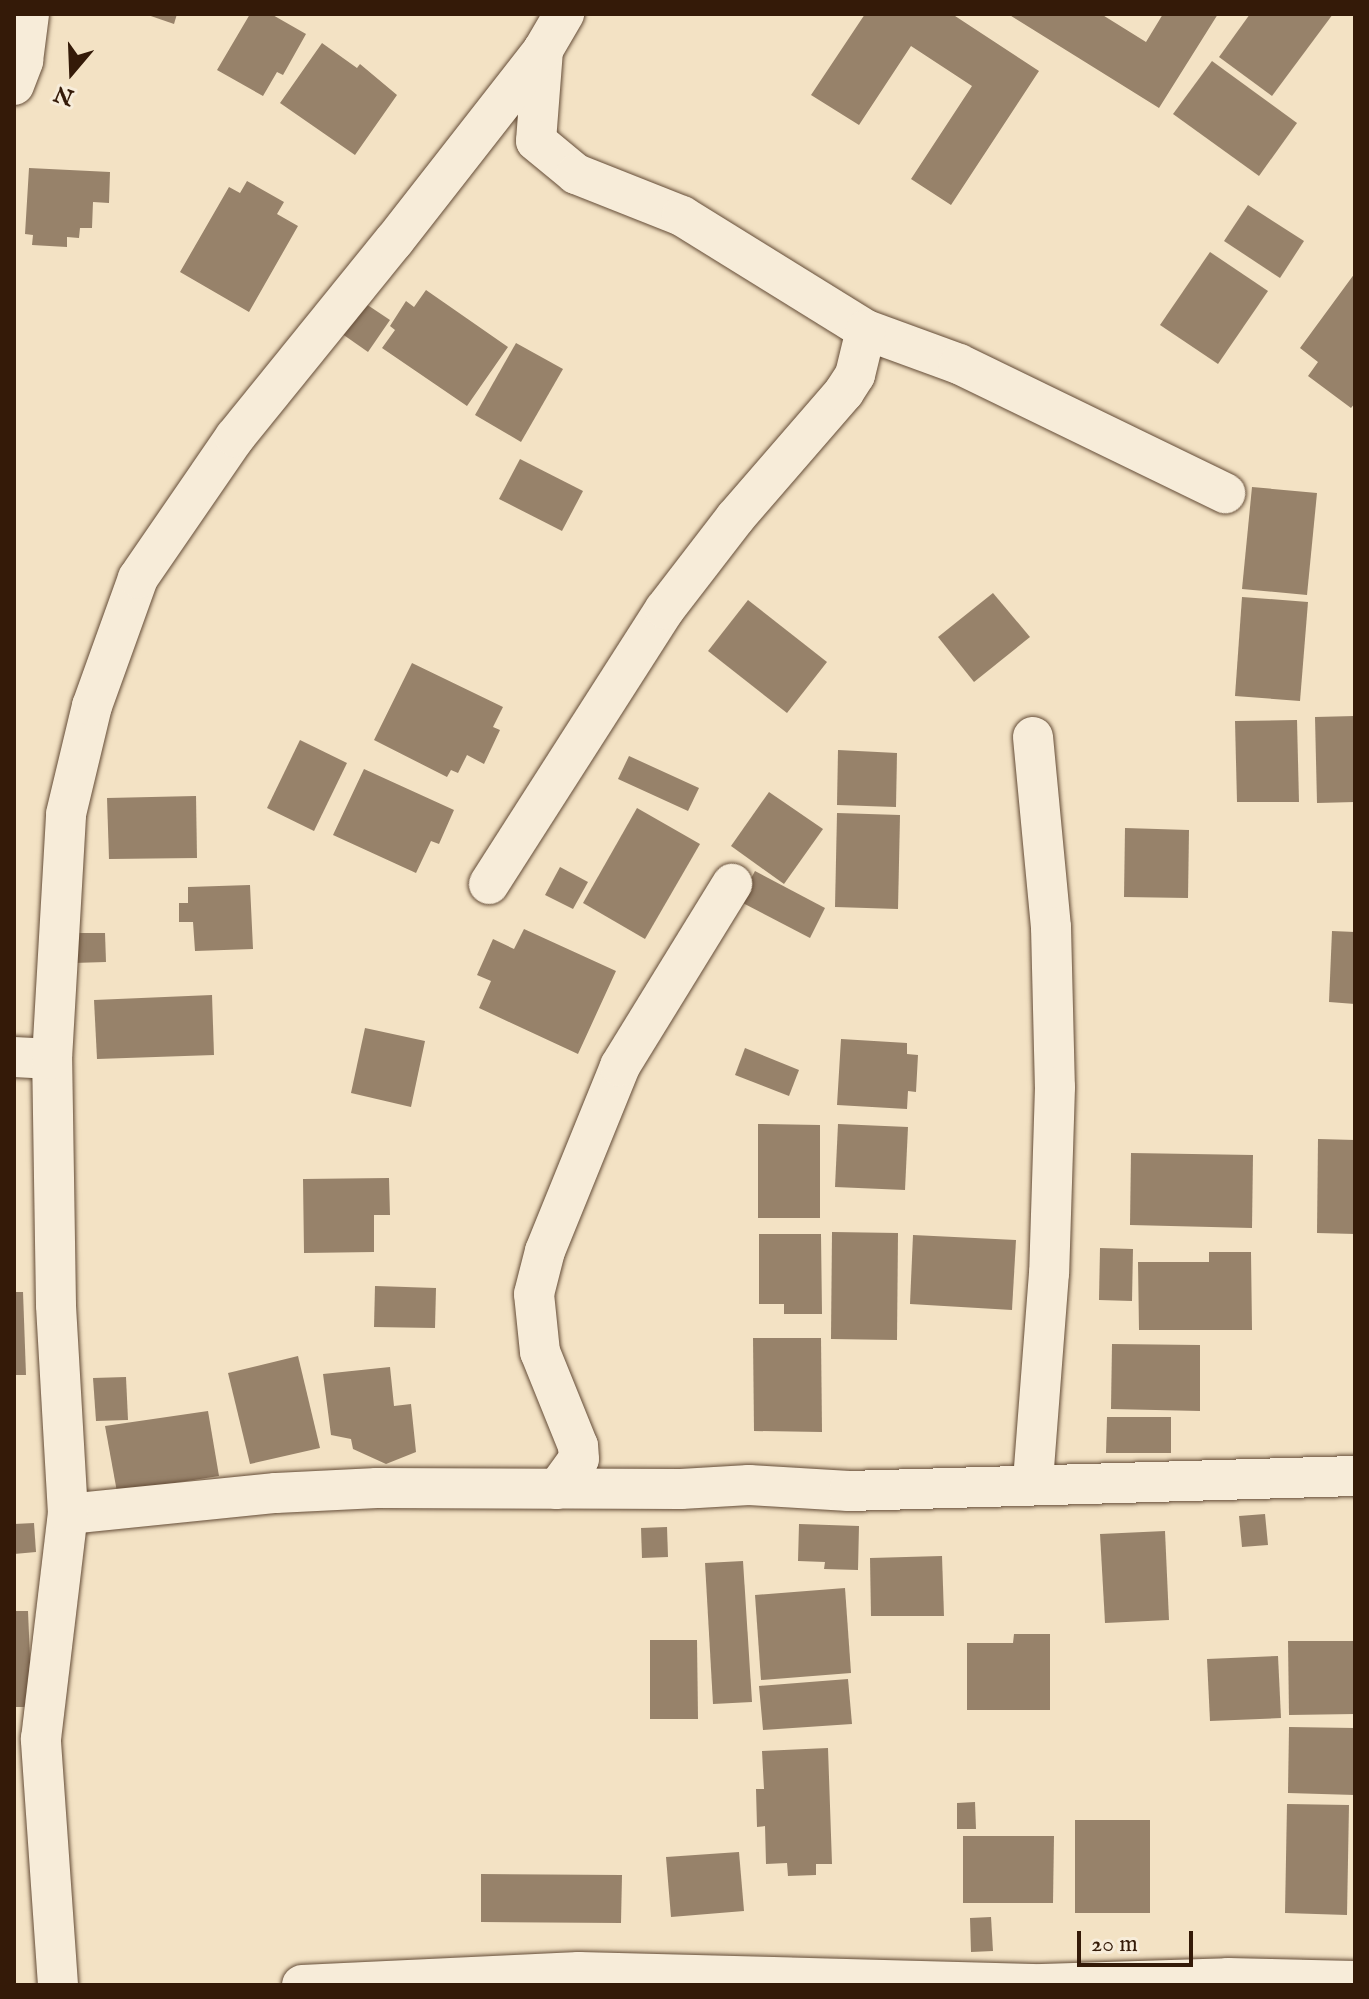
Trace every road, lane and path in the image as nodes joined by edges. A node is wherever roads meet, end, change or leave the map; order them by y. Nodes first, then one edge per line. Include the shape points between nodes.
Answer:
1 (29, 14) edge
2 (564, 14) edge
3 (543, 50) junction
4 (14, 85) edge
5 (866, 330) junction
6 (1225, 493) dead end
7 (1033, 737) dead end
8 (489, 884) dead end
9 (732, 884) dead end
10 (33, 1058) edge
11 (1355, 1476) edge
12 (1033, 1483) junction
13 (557, 1489) junction
14 (68, 1514) junction
15 (578, 1978) edge
16 (1355, 1981) edge
17 (1042, 1984) edge
18 (58, 1985) edge
19 (302, 1985) edge

1 - 4 street
2 - 3 street
3 - 5 street via 536,141 555,160 703,228
3 - 10 street via 235,437 138,578 92,706 66,814
5 - 6 street via 959,364
5 - 8 street via 855,375 844,392 665,609
7 - 12 street via 1051,927 1055,1087 1049,1273
9 - 13 street via 620,1066 545,1251 534,1294 540,1352 579,1459
10 - 14 street via 56,1305
11 - 12 street
12 - 13 street via 849,1491 749,1485
13 - 14 street via 276,1493
14 - 18 street via 41,1739
15 - 17 street
15 - 19 street
16 - 17 street via 1228,1978

